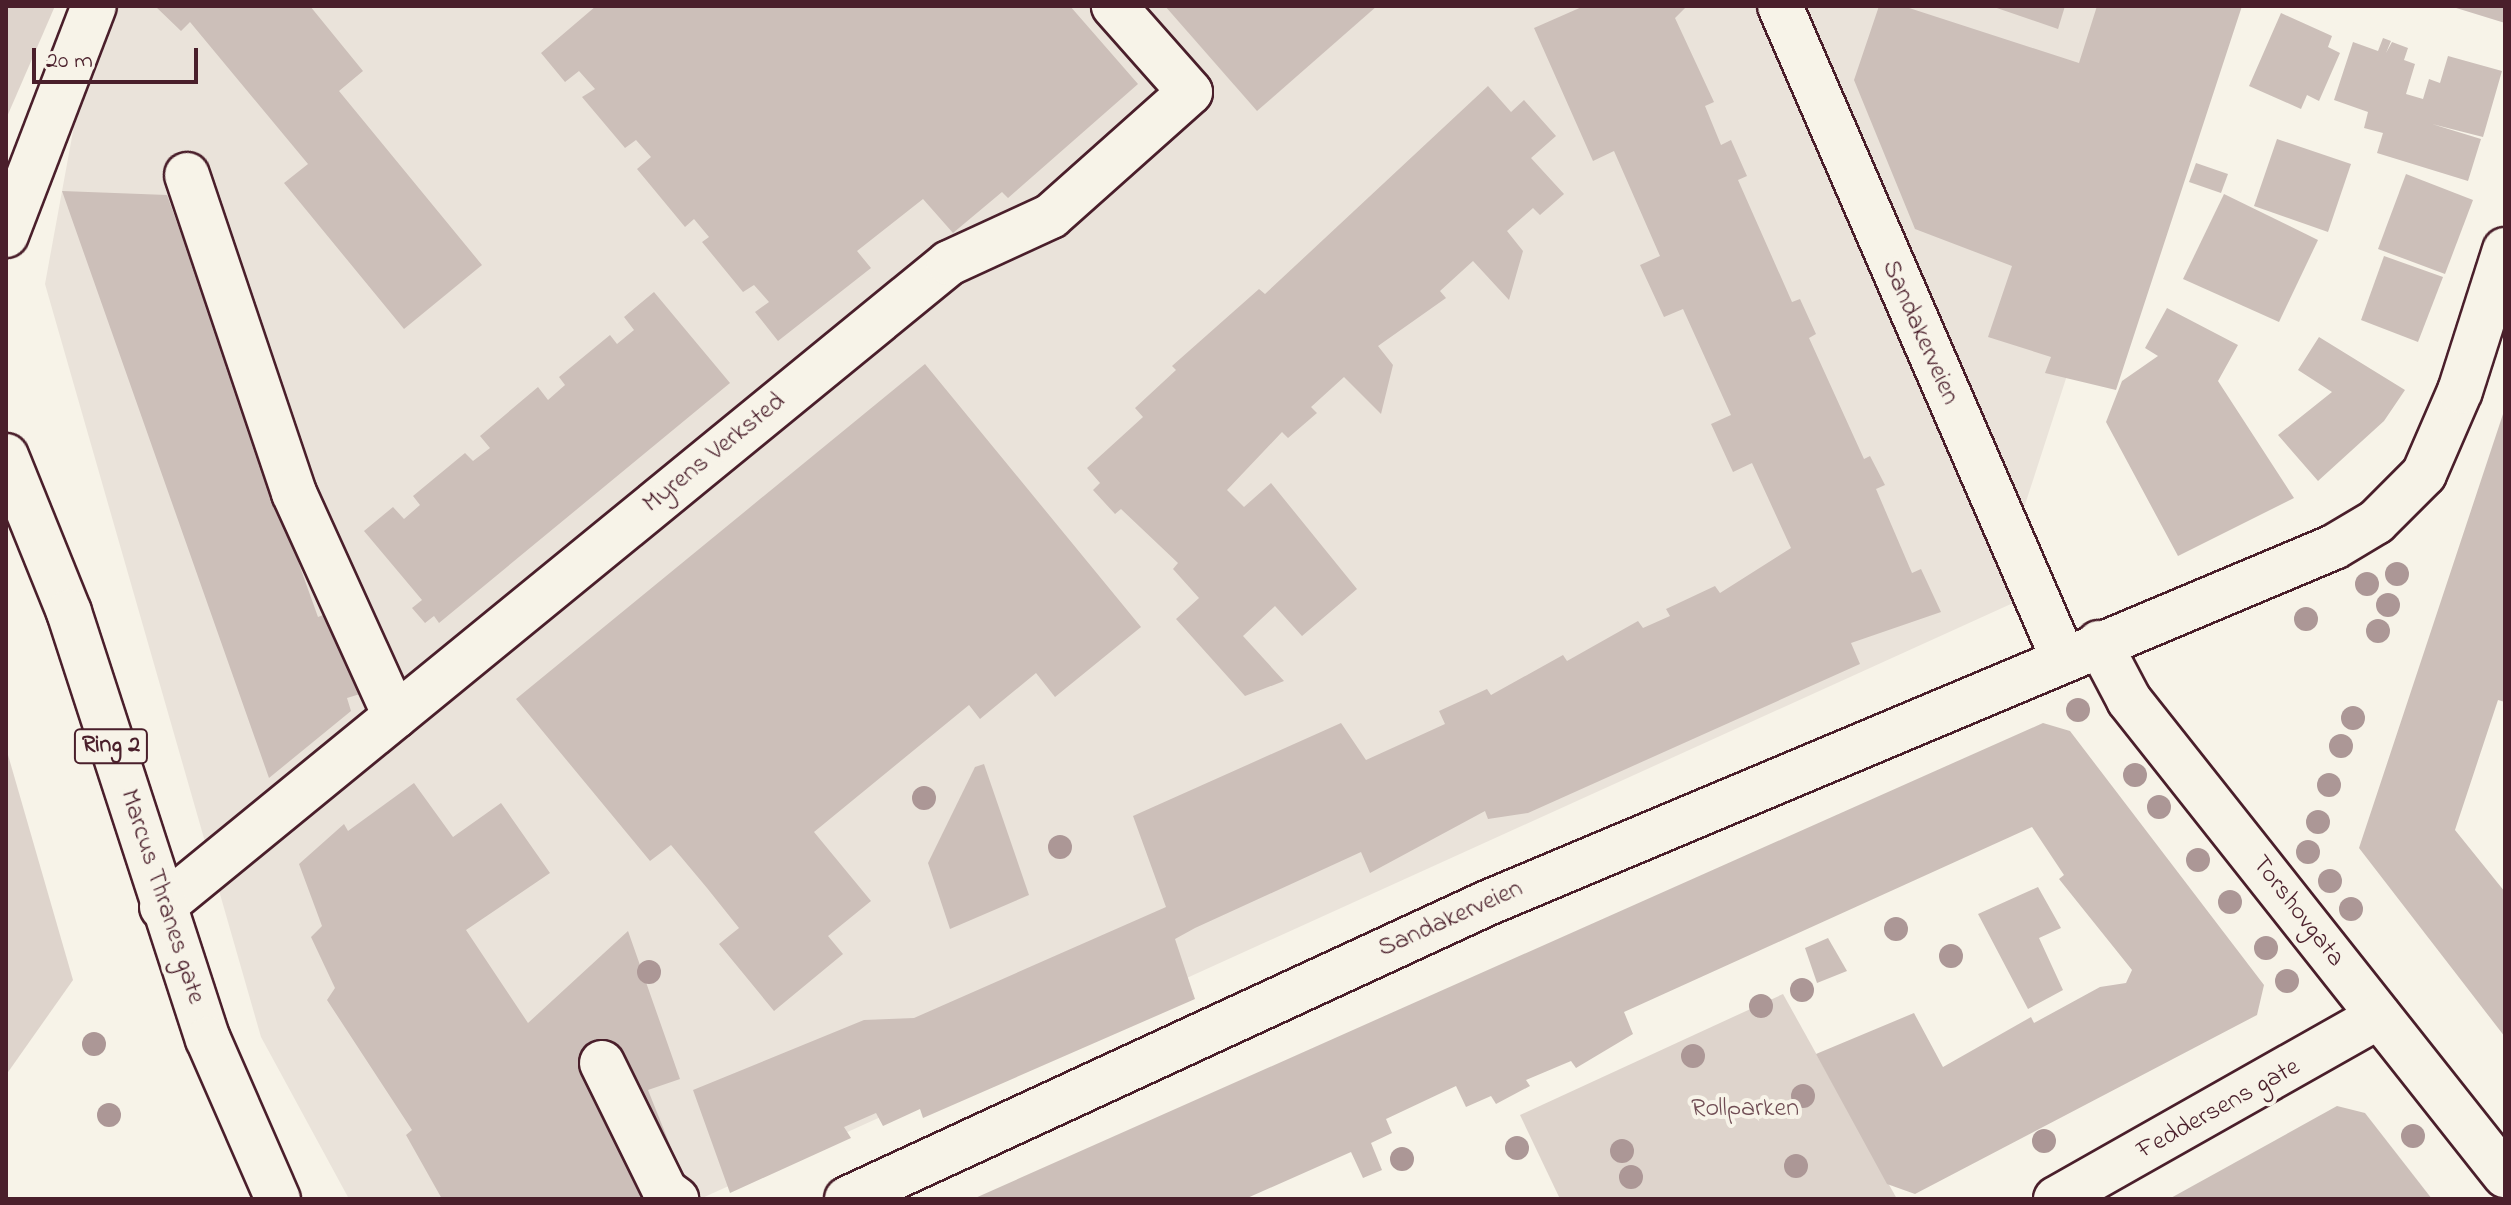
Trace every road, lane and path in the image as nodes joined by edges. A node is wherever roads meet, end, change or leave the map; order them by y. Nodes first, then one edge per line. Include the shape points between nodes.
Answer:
1 (94, 6) edge
2 (1114, 6) edge
3 (1780, 6) edge
4 (187, 175) dead end
5 (15, 189) edge
6 (6, 235) edge
7 (2505, 250) edge
8 (6, 456) edge
9 (2081, 650) junction
10 (395, 716) junction
11 (162, 907) junction
12 (2379, 1016) junction
13 (602, 1063) dead end
14 (669, 1149) dead end
15 (2505, 1175) edge
16 (900, 1188) edge
17 (278, 1199) edge
18 (676, 1199) edge
19 (685, 1199) edge
20 (847, 1199) edge
21 (2056, 1199) edge

1 - 5 street
2 - 10 street, Myrens Verksted via 1190,92 1051,216 949,263
3 - 9 street, Sandakerveien
4 - 10 street via 294,493
5 - 6 street
7 - 9 street, Sandakerveien via 2442,440 2405,499 2334,547
8 - 11 street, Marcus Thranes gate / Ring 2 via 69,612
9 - 12 street, Torshovgata via 2129,700
9 - 16 street, Sandakerveien via 1485,904
10 - 11 street, Myrens Verksted
11 - 17 street, Marcus Thranes gate / Ring 2 via 208,1039
12 - 15 street, Torshovgata
12 - 21 street, Feddersens gate
13 - 18 street via 665,1191
14 - 19 street
16 - 20 street, Sandakerveien

